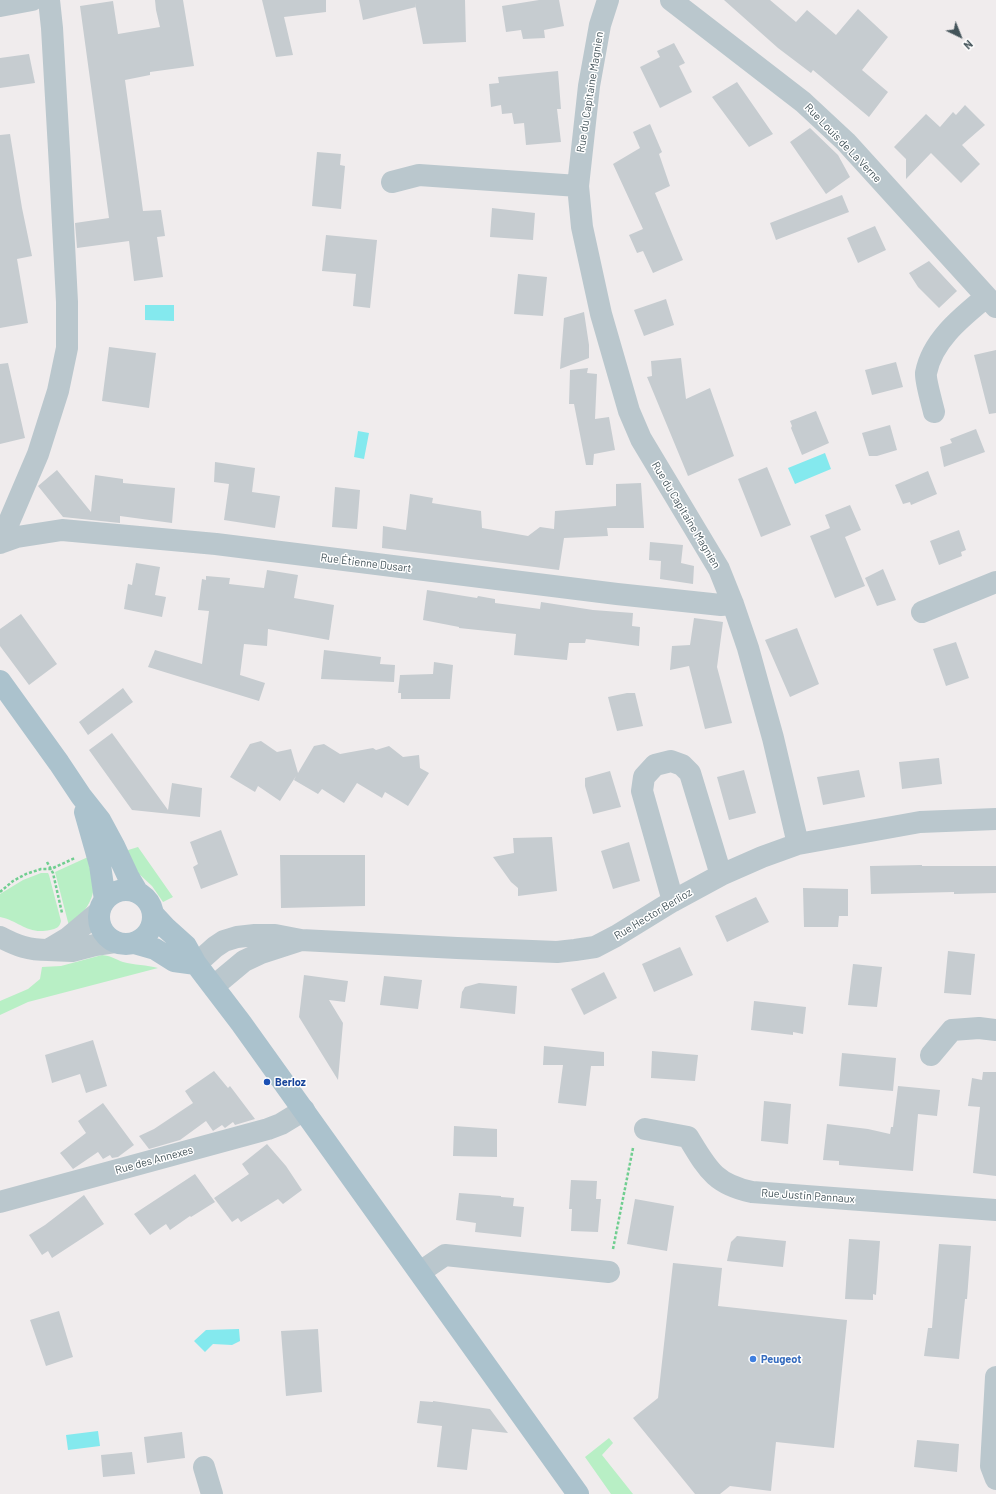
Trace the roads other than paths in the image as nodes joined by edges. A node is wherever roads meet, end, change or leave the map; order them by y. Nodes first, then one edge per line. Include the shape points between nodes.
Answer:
1 (32, 0) edge
2 (49, 0) edge
3 (608, 0) edge
4 (671, 0) edge
5 (0, 6) edge
6 (392, 182) dead end
7 (578, 186) junction
8 (991, 302) edge
9 (934, 412) dead end
10 (0, 543) edge
11 (996, 582) edge
12 (734, 604) junction
13 (922, 612) dead end
14 (3, 685) edge
15 (81, 796) junction
16 (996, 820) edge
17 (798, 844) junction
18 (721, 874) junction
19 (138, 893) junction
20 (673, 901) junction
21 (102, 906) junction
22 (153, 914) junction
23 (0, 937) edge
24 (301, 940) junction
25 (124, 942) junction
26 (48, 950) junction
27 (196, 964) junction
28 (214, 986) junction
29 (996, 1030) edge
30 (931, 1055) dead end
31 (304, 1110) junction
32 (645, 1129) road end
33 (0, 1202) edge
34 (996, 1210) edge
35 (420, 1272) junction
36 (609, 1272) road end
37 (996, 1377) edge
38 (204, 1467) dead end
39 (996, 1479) edge
40 (212, 1494) edge
41 (578, 1494) edge

1 - 5 street
2 - 10 street via 67,302 66,348 51,417
3 - 7 street, Rue du Capitaine Magnien via 600,25 589,86
4 - 8 street, Rue Louis de La Verne via 803,102 846,142
6 - 7 street via 419,175
7 - 12 street, Rue du Capitaine Magnien via 582,227 601,314 630,411 641,439 719,569
8 - 9 street via 955,324 944,335 932,355 926,374
10 - 12 street, Rue Étienne Dusart via 18,537 62,530 230,546 617,594 722,605
11 - 13 street
12 - 17 street, Rue du Capitaine Magnien via 773,738
14 - 15 main road
15 - 19 main road via 100,820
15 - 21 main road via 100,865
16 - 17 street, Rue Hector Berlioz via 920,822
17 - 18 street, Rue Hector Berlioz
18 - 20 street, Rue Hector Berlioz
18 - 20 street via 690,773 682,765 671,761 655,765 644,778 642,791
19 - 21 main road via 126,890 114,892
19 - 22 main road via 148,902
20 - 24 street, Rue Hector Berlioz via 595,947 557,952
21 - 25 main road via 98,918 101,928 106,936
21 - 26 street via 68,938
22 - 25 main road via 152,925 147,934
22 - 27 main road via 186,946
23 - 26 street via 16,946
24 - 27 street, Rue Hector Berlioz via 275,935 237,937 215,947
24 - 28 street, Rue Hector Berlioz via 244,961
25 - 26 street via 95,945 72,952
25 - 27 main road via 155,949 174,961
27 - 28 main road
28 - 31 main road
29 - 30 street via 952,1030
31 - 33 street, Rue des Annexes via 268,1129
31 - 35 main road
32 - 34 street, Rue Justin Pannaux via 688,1137 716,1178 740,1190
35 - 36 street via 445,1255
35 - 41 main road
37 - 39 street via 991,1466
38 - 40 street

